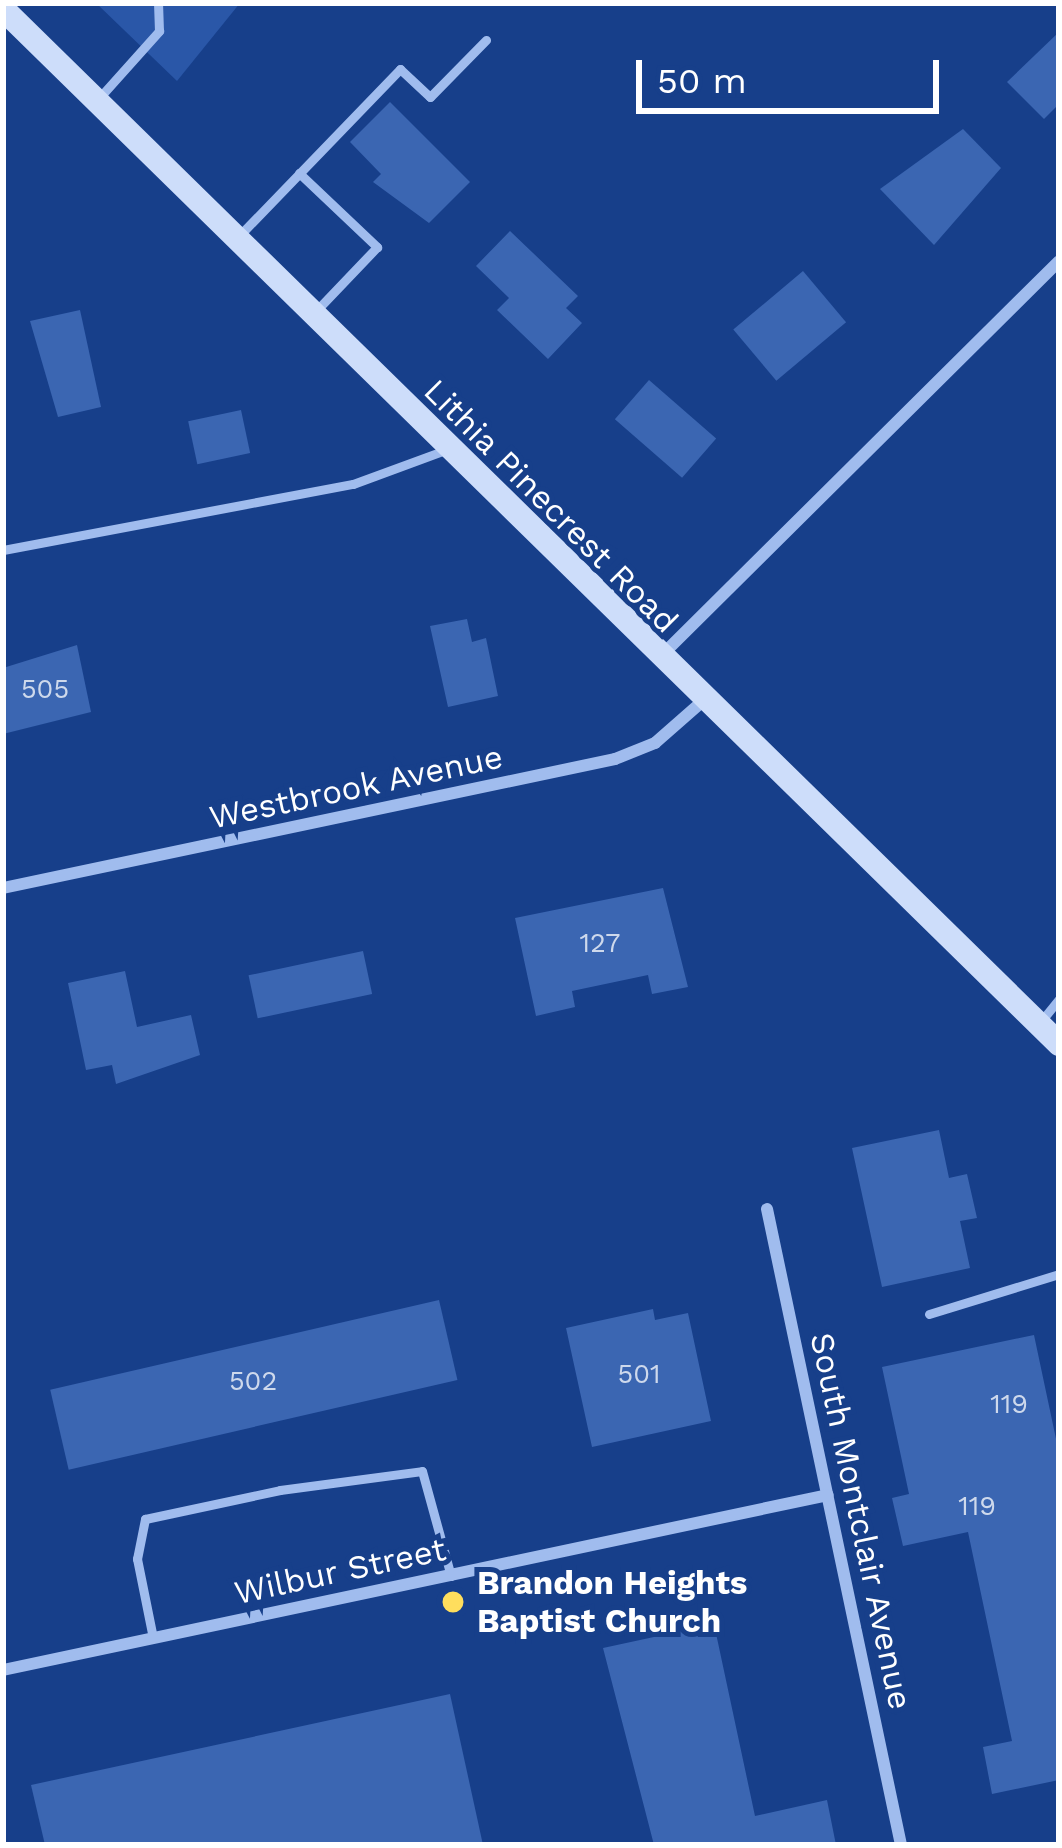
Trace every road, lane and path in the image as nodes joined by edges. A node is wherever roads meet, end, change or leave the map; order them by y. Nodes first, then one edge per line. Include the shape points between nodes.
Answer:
1 (158, 3) edge
2 (3, 9) edge
3 (486, 40) dead end
4 (96, 100) junction
5 (299, 173) junction
6 (233, 242) junction
7 (1059, 261) edge
8 (310, 317) junction
9 (448, 449) junction
10 (3, 550) edge
11 (659, 658) junction
12 (703, 701) junction
13 (3, 888) edge
14 (1059, 999) edge
15 (1039, 1024) junction
16 (1059, 1044) edge
17 (767, 1209) dead end
18 (1059, 1274) edge
19 (929, 1314) dead end
20 (829, 1495) junction
21 (451, 1576) junction
22 (153, 1638) junction
23 (3, 1670) edge
24 (901, 1845) edge

1 - 4 lane via 160,31
2 - 4 main road, Lithia Pinecrest Road
3 - 5 lane via 430,98 400,69
4 - 6 main road, Lithia Pinecrest Road
5 - 6 lane
5 - 8 lane via 377,247
6 - 8 main road, Lithia Pinecrest Road
7 - 11 street
8 - 9 main road, Lithia Pinecrest Road
9 - 10 lane via 353,484
9 - 11 main road, Lithia Pinecrest Road
11 - 12 main road, Lithia Pinecrest Road
12 - 13 street, Westbrook Avenue via 655,743 615,759
12 - 15 main road, Lithia Pinecrest Road
14 - 15 lane
15 - 16 main road, Lithia Pinecrest Road
17 - 20 street, South Montclair Avenue
18 - 19 lane
20 - 21 street, Wilbur Street
20 - 24 street, South Montclair Avenue
21 - 22 street, Wilbur Street
21 - 22 lane via 422,1471 280,1490 145,1519 137,1559
22 - 23 street, Wilbur Street

